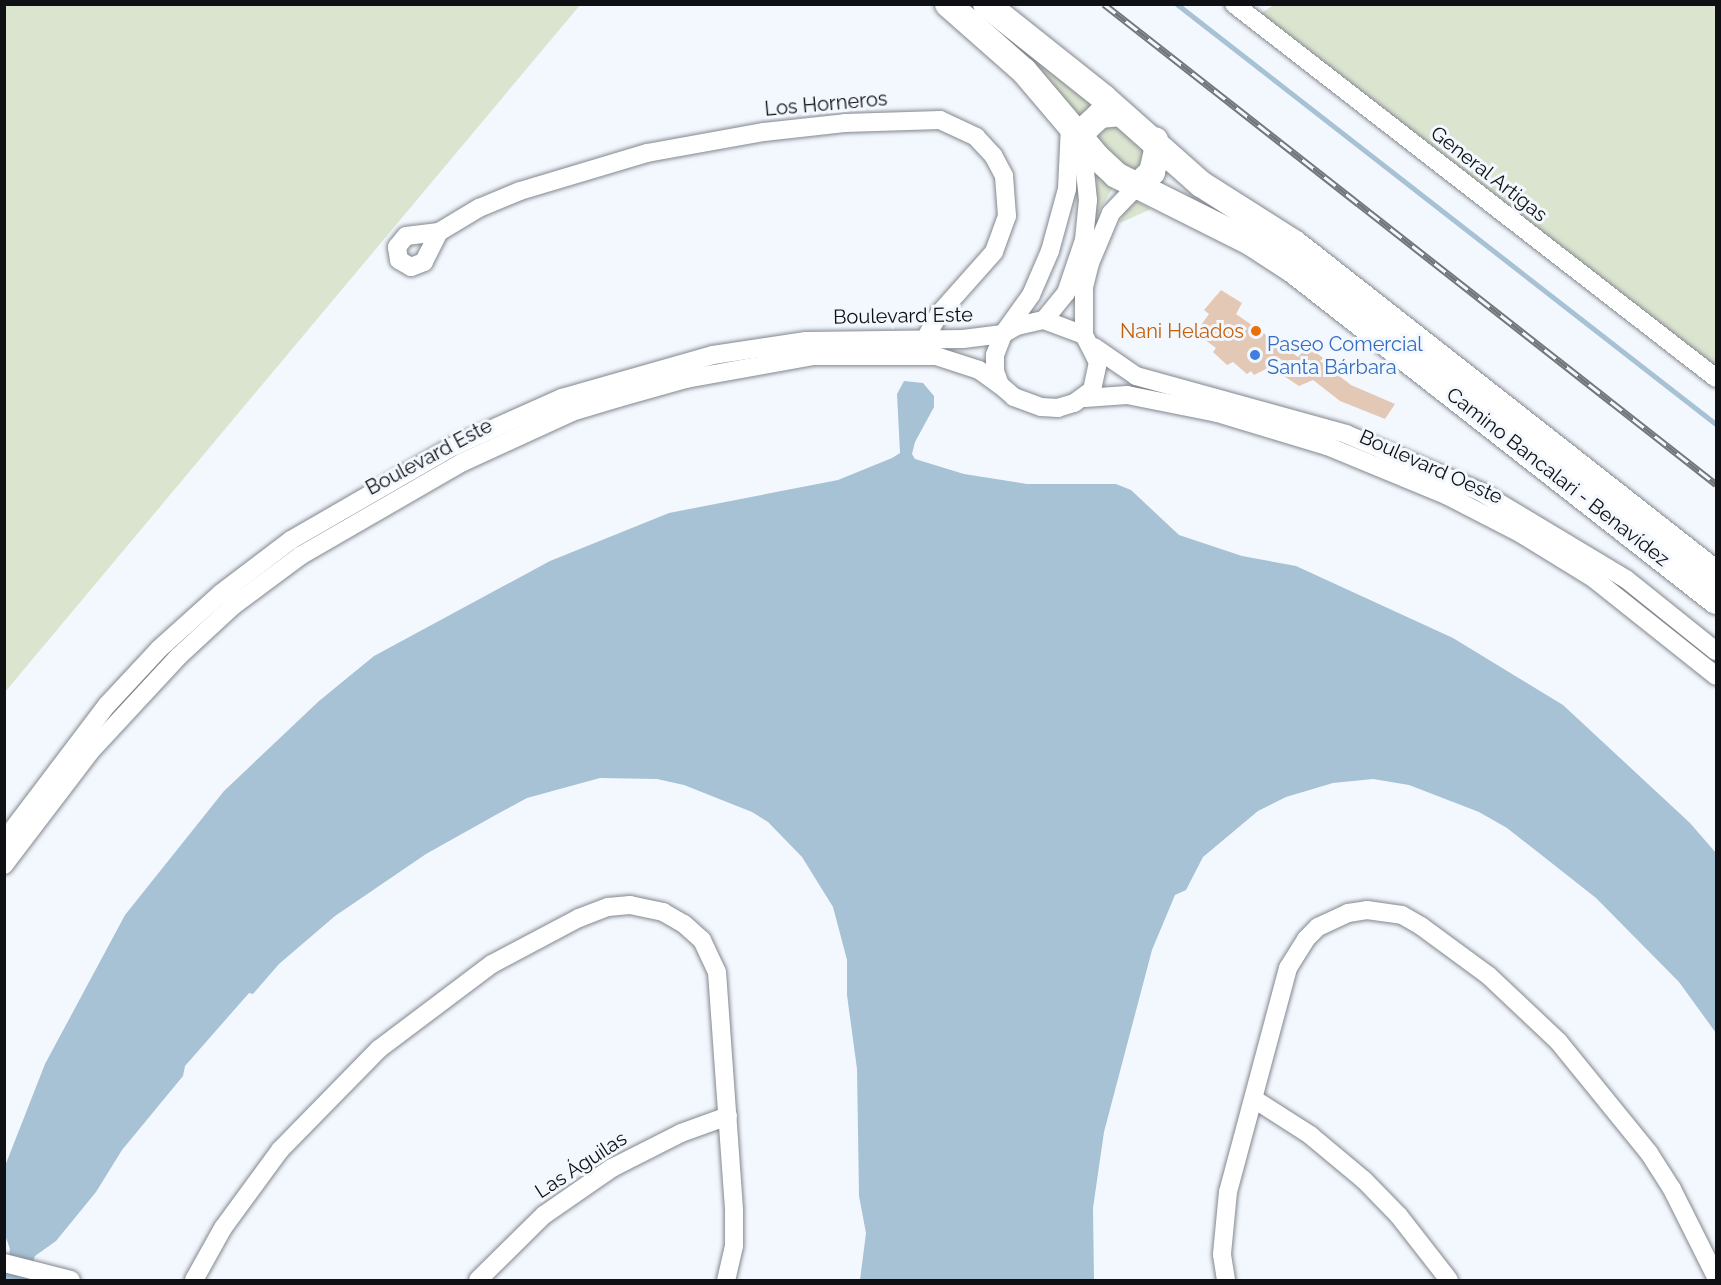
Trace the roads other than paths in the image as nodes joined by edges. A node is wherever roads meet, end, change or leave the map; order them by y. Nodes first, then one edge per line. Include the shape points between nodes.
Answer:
1 (948, 4) edge
2 (986, 4) edge
3 (1237, 5) edge
4 (1120, 113) junction
5 (1076, 133) junction
6 (1155, 140) junction
7 (1136, 187) junction
8 (439, 232) dead end
9 (1044, 321) junction
10 (1003, 334) junction
11 (1089, 342) junction
12 (921, 346) junction
13 (1136, 376) junction
14 (1716, 378) edge
15 (1000, 385) junction
16 (1127, 395) junction
17 (1085, 398) junction
18 (1370, 454) junction
19 (1573, 555) junction
20 (1716, 574) edge
21 (1716, 601) edge
22 (1716, 651) edge
23 (1716, 676) edge
24 (84, 746) junction
25 (4, 841) edge
26 (4, 864) edge
27 (1254, 1099) junction
28 (728, 1116) junction
29 (4, 1263) edge
30 (1716, 1277) edge
31 (71, 1281) edge
32 (194, 1281) edge
33 (478, 1281) edge
34 (726, 1281) edge
35 (1226, 1281) edge
36 (1449, 1281) edge

1 - 5 main road, Camino Bancalari - Benavídez via 1024,71
2 - 4 main road, Camino Bancalari - Benavídez
3 - 14 street, General Artigas
4 - 5 main road via 1100,115
4 - 6 main road, Camino Bancalari - Benavídez
5 - 7 main road, Camino Bancalari - Benavídez via 1116,175
5 - 9 street via 1088,190 1084,240 1066,292
5 - 10 street via 1057,230 1031,295
6 - 7 main road via 1152,172
6 - 20 main road, Camino Bancalari - Benavídez via 1201,184 1294,243
7 - 11 street via 1111,213 1090,263 1084,286
7 - 21 main road, Camino Bancalari - Benavídez via 1250,242 1293,270
8 - 12 street, Los Horneros via 479,208 520,191 647,153 764,132 845,123 940,120 976,137 993,155 1004,176 1007,216 994,252 939,314
9 - 10 street via 1017,326
9 - 11 street
10 - 12 street, Boulevard Este
10 - 15 street via 995,356
11 - 13 street, Boulevard Oeste
11 - 17 street via 1098,373
12 - 15 street, Boulevard Este
12 - 24 street, Boulevard Este via 683,371 459,454 309,550 254,579
13 - 16 street
13 - 18 street, Boulevard Oeste via 1299,419
15 - 17 street via 1014,397 1041,407 1058,408
16 - 17 street, Boulevard Oeste
16 - 18 street, Boulevard Oeste via 1217,413
18 - 19 street, Boulevard Oeste
19 - 22 street, Boulevard Oeste via 1626,579
19 - 23 street, Boulevard Oeste
24 - 25 street, Boulevard Este
24 - 26 street, Boulevard Este
27 - 30 street via 1288,968 1306,939 1348,913 1377,910 1402,915 1489,976 1595,1082 1672,1189
27 - 35 street via 1223,1224
27 - 36 street via 1310,1135 1364,1180 1399,1216
28 - 32 street via 721,997 711,954 702,940 663,912 630,905 608,907 492,964 379,1049 313,1112 273,1159 222,1228
28 - 33 street, Las Águilas via 654,1145 594,1180 544,1215
28 - 34 street via 734,1246
29 - 31 street

